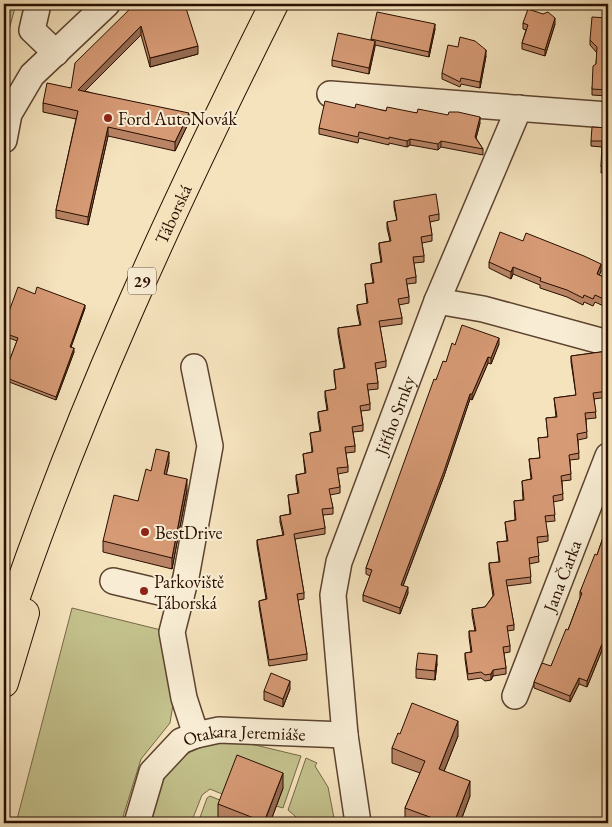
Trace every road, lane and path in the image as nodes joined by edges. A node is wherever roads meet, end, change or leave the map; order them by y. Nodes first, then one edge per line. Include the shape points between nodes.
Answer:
1 (38, 4) edge
2 (107, 4) edge
3 (274, 4) edge
4 (56, 53) junction
5 (330, 94) dead end
6 (519, 108) junction
7 (608, 115) edge
8 (4, 140) edge
9 (437, 301) junction
10 (608, 343) edge
11 (194, 367) dead end
12 (608, 456) edge
13 (59, 483) junction
14 (113, 581) dead end
15 (181, 597) junction
16 (4, 632) edge
17 (4, 683) edge
18 (515, 696) dead end
19 (196, 735) junction
20 (345, 735) junction
21 (137, 823) edge
22 (358, 823) edge

1 - 4 street via 32,30
2 - 4 street
3 - 13 main road, Táborská / 29 via 172,210
4 - 8 street via 32,75 9,114
5 - 6 street
6 - 7 street
6 - 9 street, Jiřího Srnky
9 - 10 street via 483,309
9 - 20 street, Jiřího Srnky via 339,562 333,595
11 - 15 street via 210,446
12 - 18 street, Jana Čarka
13 - 16 main road, Táborská / 29 via 43,517
13 - 17 main road, Táborská / 29 via 54,515
14 - 15 street
15 - 19 street via 172,632 184,698
19 - 20 street, Otakara Jeremiáše via 219,730
19 - 21 street, Otakara Jeremiáše via 181,741 152,772
20 - 22 street, Jiřího Srnky

